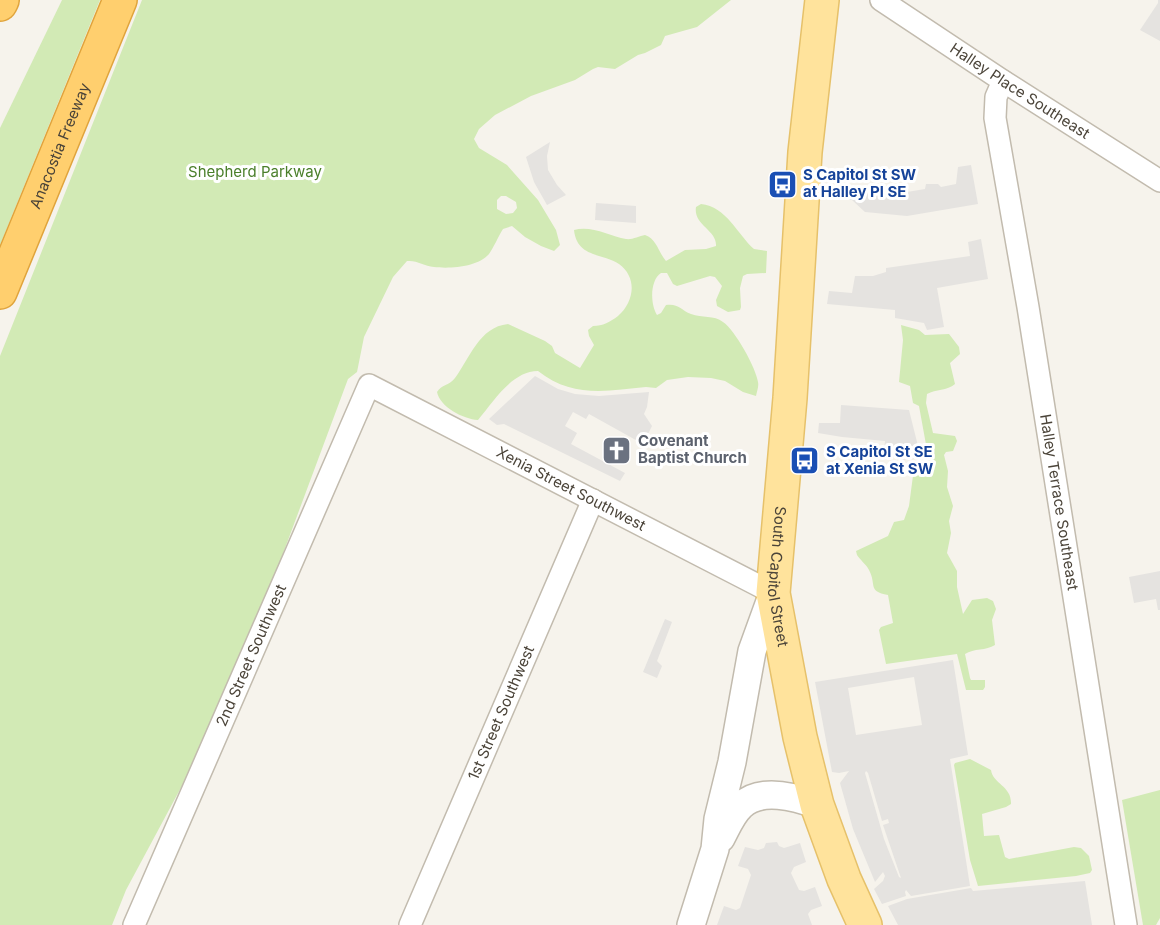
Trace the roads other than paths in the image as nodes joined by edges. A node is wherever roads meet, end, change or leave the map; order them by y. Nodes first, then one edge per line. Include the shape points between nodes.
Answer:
1 (2, 0) edge
2 (120, 0) edge
3 (144, 0) edge
4 (822, 0) edge
5 (881, 0) edge
6 (0, 4) edge
7 (1003, 81) junction
8 (1160, 181) edge
9 (4, 283) edge
10 (369, 385) joint
11 (593, 500) junction
12 (773, 593) junction
13 (817, 805) junction
14 (715, 849) junction
15 (134, 925) edge
16 (410, 925) edge
17 (691, 925) edge
18 (865, 925) edge
19 (1126, 925) edge

1 - 6 highway
2 - 9 highway, Anacostia Freeway
3 - 9 highway via 67,169
4 - 12 main road, South Capitol Street via 805,152
5 - 7 street, Halley Place Southeast
7 - 8 street, Halley Place Southeast
7 - 19 street, Halley Terrace Southeast via 996,97 995,118
10 - 11 street, Xenia Street Southwest
10 - 15 street, 2nd Street Southwest
11 - 12 street, Xenia Street Southwest
11 - 16 street, 1st Street Southwest
12 - 13 main road, South Capitol Street
12 - 14 street via 752,651
13 - 14 street via 796,797 750,799 737,810
13 - 18 main road, South Capitol Street
14 - 17 street

